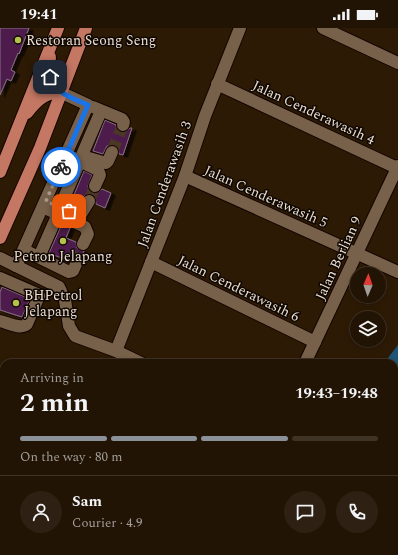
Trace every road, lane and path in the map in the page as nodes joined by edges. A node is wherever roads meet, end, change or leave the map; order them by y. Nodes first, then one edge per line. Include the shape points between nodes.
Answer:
1 (58, 28) edge
2 (86, 28) edge
3 (240, 28) edge
4 (327, 29) edge
5 (52, 43) junction
6 (398, 63) edge
7 (218, 84) junction
8 (62, 93) junction
9 (88, 105) junction
10 (101, 110) junction
11 (19, 124) junction
12 (123, 125) dead end
13 (68, 152) junction
14 (112, 152) tunnel mouth
15 (81, 158) junction
16 (398, 167) edge
17 (0, 172) edge
18 (184, 176) junction
19 (96, 186) tunnel mouth
20 (89, 201) tunnel mouth
21 (44, 204) junction
22 (59, 211) junction
23 (0, 238) edge
24 (83, 244) tunnel mouth
25 (24, 250) junction
26 (357, 252) junction
27 (0, 258) edge
28 (44, 260) junction
29 (151, 262) junction
30 (76, 264) dead end
31 (16, 266) junction
32 (398, 272) edge
33 (0, 278) edge
34 (41, 278) junction
35 (0, 321) edge
36 (315, 342) junction
37 (116, 351) junction
38 (133, 359) edge
39 (307, 359) edge

1 - 5 main road
2 - 8 main road
3 - 7 street, Jalan Cenderawasih 3
4 - 6 street
5 - 8 main road via 50,77 54,86
5 - 11 main road
7 - 16 street, Jalan Cenderawasih 4
7 - 18 street, Jalan Cenderawasih 3
8 - 9 street
8 - 11 main road via 43,96
8 - 23 main road
9 - 10 street
9 - 13 street
10 - 12 street via 122,118
10 - 15 street
11 - 17 main road
13 - 15 street
13 - 21 street
14 - 15 street via 106,163
15 - 19 street via 100,172
15 - 22 street
16 - 26 street, Jalan Berlian 9
18 - 26 street, Jalan Cenderawasih 5
18 - 29 street, Jalan Cenderawasih 3
20 - 22 street via 81,214
21 - 22 street
21 - 25 street
22 - 24 street via 85,227 88,234
22 - 28 street
25 - 28 street
25 - 31 street
26 - 32 street, Jalan Cenderawasih 5
26 - 36 street, Jalan Berlian 9
27 - 31 street
28 - 30 street via 71,272
28 - 34 street
29 - 36 street, Jalan Cenderawasih 6
29 - 37 street, Jalan Cenderawasih 3
31 - 34 street
33 - 35 street via 39,296 25,326
34 - 37 street via 59,287 65,300 69,326 75,336
36 - 39 street, Jalan Berlian 9
37 - 38 street

